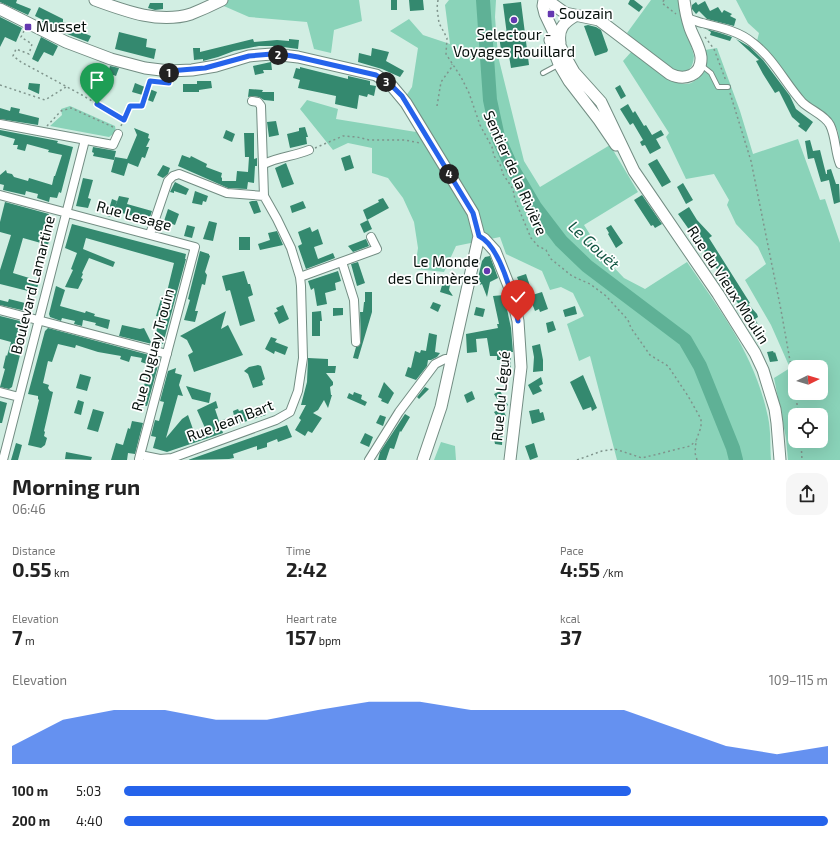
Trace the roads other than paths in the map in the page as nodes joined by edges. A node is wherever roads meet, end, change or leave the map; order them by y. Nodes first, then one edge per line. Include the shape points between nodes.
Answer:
1 (95, 0) edge
2 (222, 0) edge
3 (534, 0) edge
4 (544, 0) edge
5 (547, 0) edge
6 (557, 0) edge
7 (684, 0) edge
8 (0, 9) edge
9 (561, 11) junction
10 (574, 16) junction
11 (687, 19) junction
12 (560, 46) junction
13 (559, 64) junction
14 (700, 64) junction
15 (543, 73) dead end
16 (728, 87) road end
17 (588, 88) junction
18 (252, 101) dead end
19 (0, 124) edge
20 (117, 136) road end
21 (84, 140) junction
22 (310, 150) road end
23 (629, 161) junction
24 (264, 164) junction
25 (840, 164) edge
26 (0, 195) edge
27 (264, 196) junction
28 (66, 212) junction
29 (150, 234) junction
30 (479, 236) junction
31 (371, 237) dead end
32 (195, 247) joint
33 (342, 262) junction
34 (300, 277) junction
35 (0, 310) edge
36 (39, 320) junction
37 (356, 342) dead end
38 (167, 354) junction
39 (452, 359) junction
40 (0, 392) edge
41 (19, 397) junction
42 (140, 457) edge
43 (3, 460) edge
44 (369, 460) edge
45 (423, 460) edge
46 (510, 460) edge
47 (780, 460) edge

1 - 2 street via 136,14 171,17 190,14
3 - 13 street, Rue du Vieux Moulin
4 - 12 street, Rue du Vieux Moulin via 545,14
5 - 9 street
6 - 9 street
7 - 11 street
8 - 30 street via 88,51 157,70 205,68 249,56 272,54 298,57 376,75 391,85 406,103 473,213
9 - 10 street
10 - 12 street via 561,27
10 - 14 street via 599,20 677,78 691,76
11 - 14 street via 700,54
11 - 25 street via 742,36 764,52 800,99 828,122
12 - 17 street, Rue du Vieux Moulin via 574,72
13 - 15 lane
13 - 17 lane, Rue du Vieux Moulin via 564,65 573,78
13 - 23 street, Rue du Vieux Moulin
14 - 16 lane via 711,74 718,87
17 - 23 street, Rue du Vieux Moulin via 601,102
18 - 24 street via 258,102 261,106
19 - 21 street
20 - 21 street via 114,145
21 - 28 street, Boulevard Lamartine
22 - 24 street
23 - 47 street, Rue du Vieux Moulin via 755,353 775,409
24 - 27 street
26 - 28 street, Rue Lesage
27 - 29 street via 228,193 178,174 168,181
27 - 34 street via 291,248
28 - 29 street, Rue Lesage
28 - 36 street, Boulevard Lamartine
29 - 32 street, Rue Lesage
30 - 39 street
30 - 46 street, Rue du Légué via 495,251 511,291 518,321 521,367
31 - 33 street via 376,249
32 - 38 street, Rue Duguay Trouin
33 - 34 street
33 - 37 street via 354,300
34 - 42 street, Rue Jean Bart via 303,358 298,391 290,412 276,420 172,458
35 - 36 street
36 - 38 street
36 - 41 street, Boulevard Lamartine
38 - 42 street, Rue Duguay Trouin
39 - 44 street via 435,364 399,412
39 - 45 street via 441,406
40 - 41 street
41 - 43 street, Boulevard Lamartine

